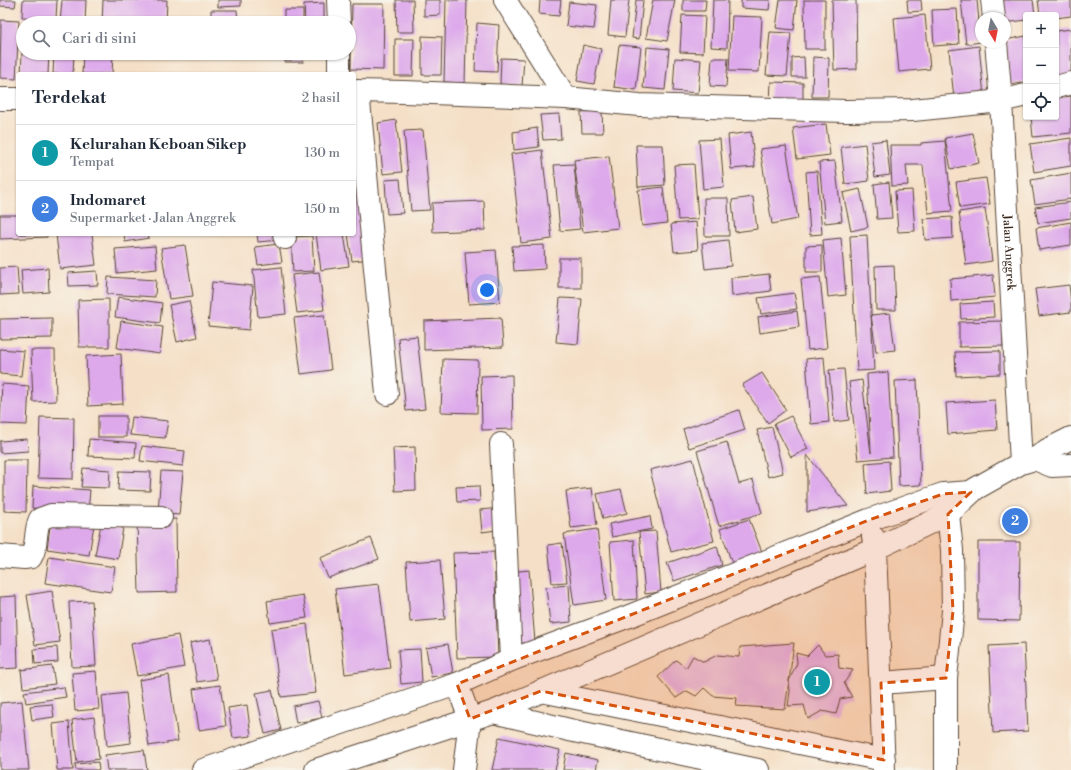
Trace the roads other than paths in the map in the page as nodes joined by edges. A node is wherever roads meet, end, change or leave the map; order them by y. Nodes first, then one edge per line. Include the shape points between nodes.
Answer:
1 (338, 0) edge
2 (505, 0) edge
3 (992, 0) edge
4 (993, 12) edge
5 (339, 16) edge
6 (997, 48) edge
7 (339, 60) edge
8 (339, 72) edge
9 (1071, 83) edge
10 (1059, 86) edge
11 (356, 91) edge
12 (1023, 96) edge
13 (16, 98) edge
14 (566, 98) junction
15 (0, 99) edge
16 (1001, 101) junction
17 (387, 394) dead end
18 (1071, 438) edge
19 (501, 444) dead end
20 (1028, 461) junction
21 (1071, 466) edge
22 (945, 504) junction
23 (161, 517) dead end
24 (869, 520) junction
25 (876, 549) junction
26 (0, 556) edge
27 (511, 660) junction
28 (946, 678) junction
29 (881, 683) junction
30 (457, 684) junction
31 (541, 691) junction
32 (493, 712) junction
33 (470, 719) junction
34 (884, 765) edge
35 (203, 770) edge
36 (316, 770) edge
37 (464, 770) edge
38 (758, 770) edge
39 (946, 770) edge

1 - 5 street
2 - 14 street
3 - 4 street
6 - 16 street, Jalan Anggrek
7 - 8 street
9 - 10 street
11 - 14 street
11 - 17 street
12 - 16 street
13 - 15 street
14 - 16 street via 639,105 846,111 913,110
16 - 20 street, Jalan Anggrek
18 - 20 street
19 - 27 street
20 - 21 street via 1052,466
20 - 22 street
22 - 24 street
22 - 25 street
22 - 28 street via 952,550 953,612
23 - 26 street via 52,515 40,519 37,524 31,557
24 - 25 street
24 - 27 street via 628,617
25 - 29 street
25 - 31 street
27 - 30 street
28 - 29 street
28 - 39 street
29 - 34 street
30 - 33 street
30 - 35 street
31 - 32 street
31 - 34 street
32 - 33 street
32 - 38 street
33 - 36 street
33 - 37 street

